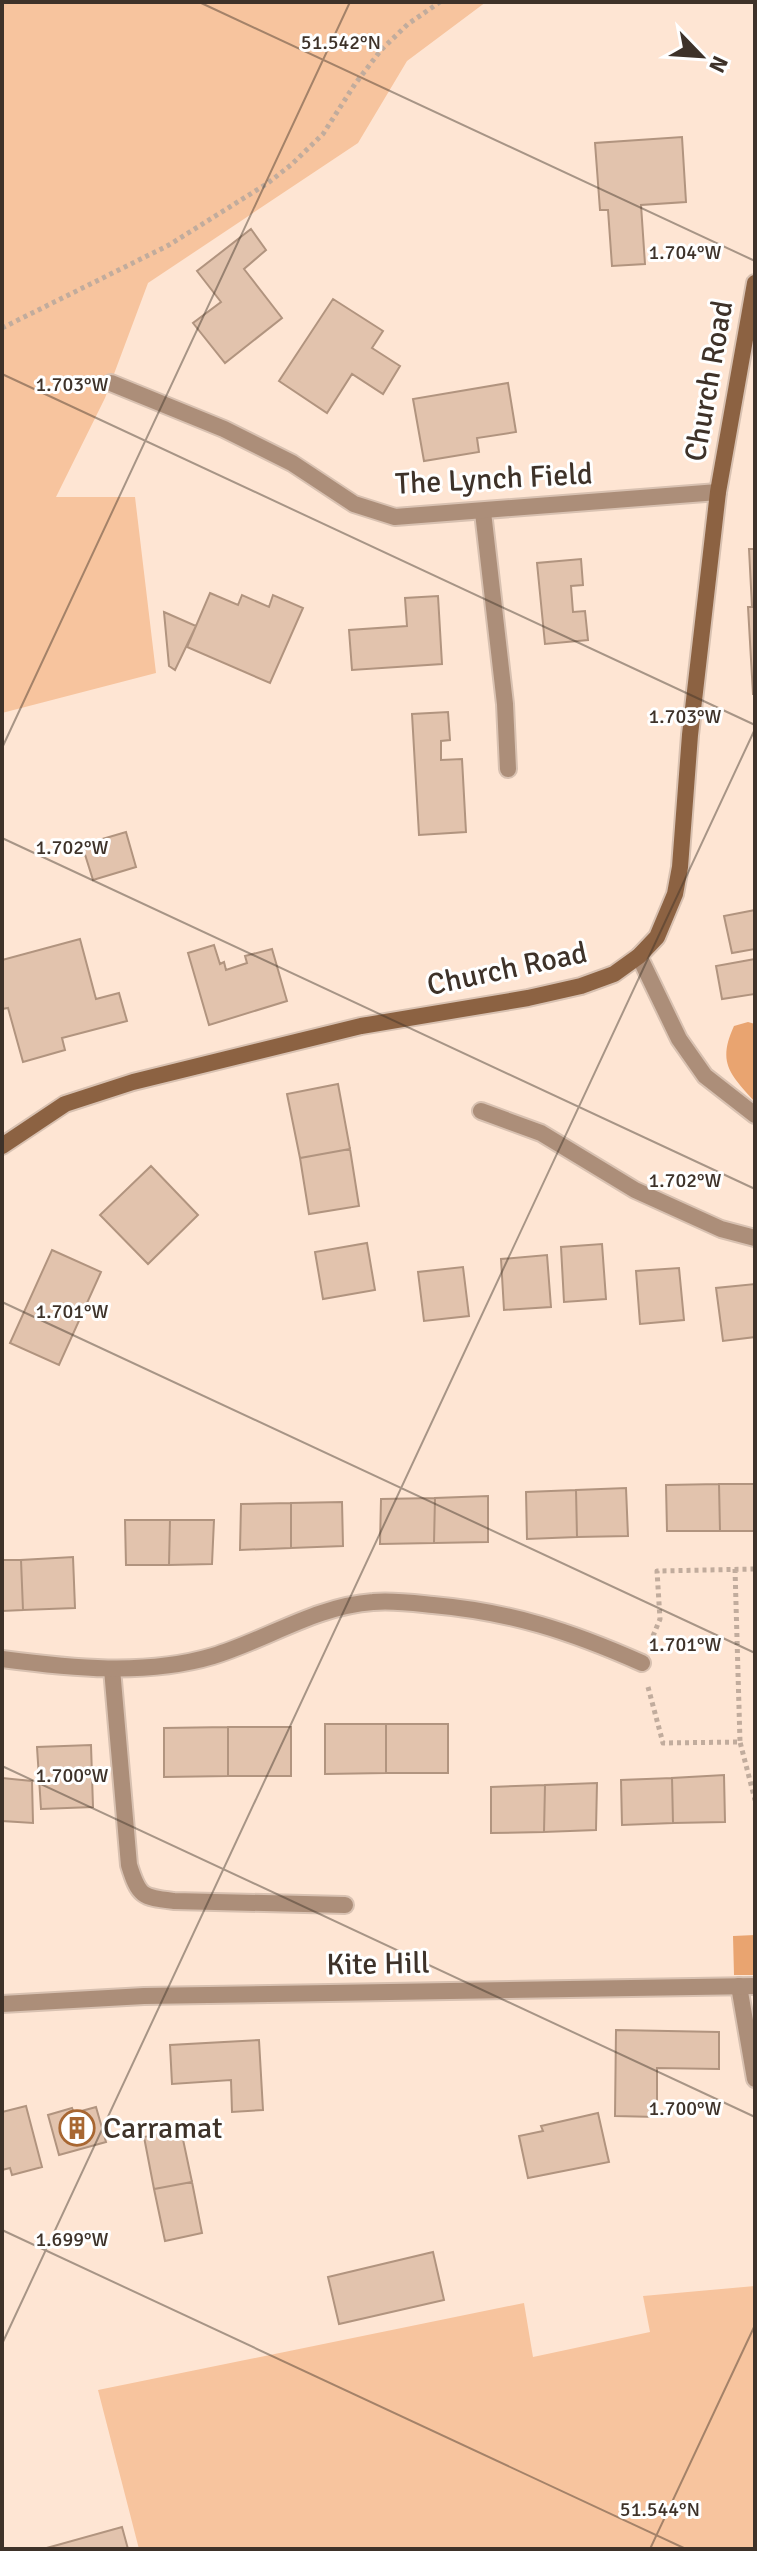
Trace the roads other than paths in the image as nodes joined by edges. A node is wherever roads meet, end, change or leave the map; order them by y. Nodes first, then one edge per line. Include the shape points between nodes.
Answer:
1 (755, 283) edge
2 (111, 383) dead end
3 (718, 492) junction
4 (483, 512) junction
5 (508, 769) dead end
6 (639, 956) junction
7 (481, 1111) dead end
8 (755, 1115) edge
9 (2, 1146) edge
10 (755, 1238) edge
11 (2, 1659) edge
12 (642, 1663) road end
13 (112, 1669) junction
14 (345, 1905) dead end
15 (747, 1986) edge
16 (2, 2004) edge
17 (755, 2079) edge

1 - 3 street, Church Road
2 - 4 street, The Lynch Field via 224,429 371,512 395,517
3 - 4 street, The Lynch Field
3 - 6 street, Church Road via 680,867 657,937
4 - 5 street
6 - 8 street via 679,1039 705,1076
6 - 9 street, Church Road via 614,974 581,986 361,1026 133,1082 65,1104
7 - 10 street via 541,1133 635,1190 721,1229
11 - 13 street
12 - 13 street via 588,1639 504,1614 373,1602 341,1608 212,1656
13 - 14 street via 129,1865 136,1887 148,1898 174,1901
15 - 16 street, Kite Hill via 144,1996
15 - 17 street

